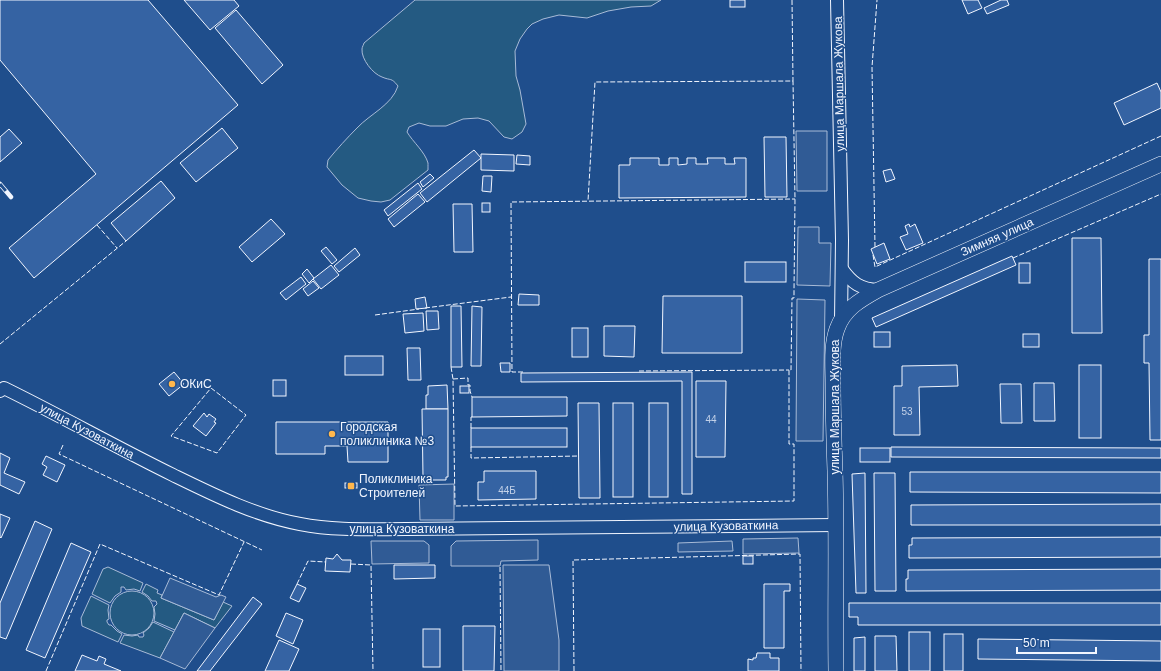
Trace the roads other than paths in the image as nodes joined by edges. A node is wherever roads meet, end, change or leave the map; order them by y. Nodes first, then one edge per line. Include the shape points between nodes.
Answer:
1 (837, 0) edge
2 (1161, 164) edge
3 (842, 269) junction
4 (878, 290) junction
5 (841, 291) junction
6 (840, 321) junction
7 (0, 391) edge
8 (836, 525) junction
9 (836, 671) edge

1 - 3 street, улица Маршала Жукова
2 - 4 main road, Зимняя улица
3 - 4 street via 855,284
3 - 5 street, улица Маршала Жукова
4 - 5 street
4 - 6 main road, Зимняя улица via 855,303
5 - 6 street, улица Маршала Жукова
6 - 8 main road, улица Маршала Жукова via 833,356
7 - 8 street, улица Кузоваткина via 4,388 190,483 274,518 304,525 398,529
8 - 9 main road, улица Маршала Жукова

